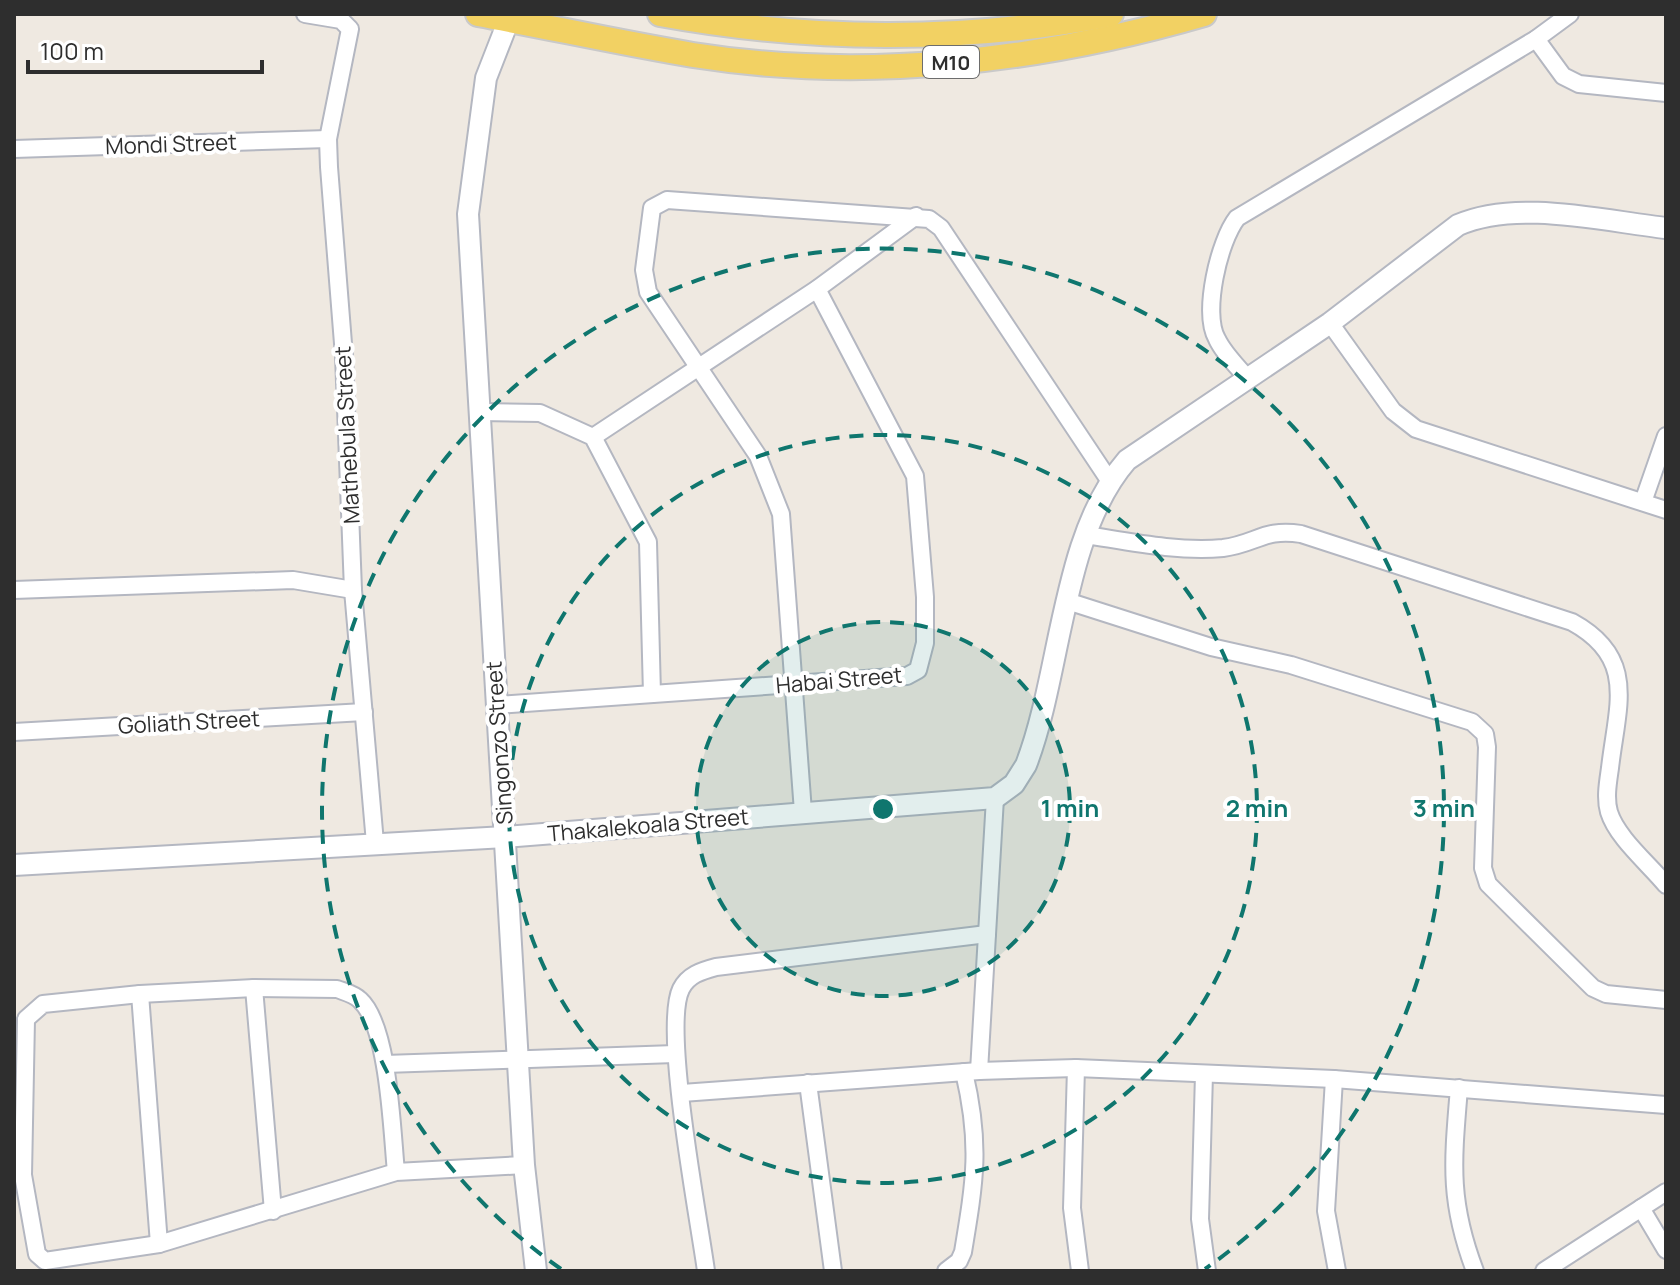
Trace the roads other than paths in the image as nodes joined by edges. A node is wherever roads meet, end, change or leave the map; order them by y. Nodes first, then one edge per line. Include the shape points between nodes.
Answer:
1 (305, 14) edge
2 (660, 14) edge
3 (1111, 14) edge
4 (1204, 14) edge
5 (1570, 14) edge
6 (498, 16) edge
7 (1536, 39) junction
8 (1666, 93) edge
9 (328, 139) junction
10 (14, 149) edge
11 (916, 216) junction
12 (1666, 228) edge
13 (817, 289) junction
14 (1330, 323) junction
15 (700, 367) junction
16 (1248, 379) junction
17 (479, 412) junction
18 (1666, 436) edge
19 (593, 437) junction
20 (1109, 480) junction
21 (1643, 502) junction
22 (1666, 510) edge
23 (1086, 535) junction
24 (14, 590) edge
25 (353, 590) junction
26 (1067, 601) junction
27 (796, 685) junction
28 (652, 694) junction
29 (497, 705) junction
30 (364, 712) junction
31 (14, 732) edge
32 (995, 798) junction
33 (803, 812) junction
34 (505, 837) junction
35 (375, 843) junction
36 (14, 865) edge
37 (1666, 885) edge
38 (987, 934) junction
39 (254, 988) junction
40 (140, 994) junction
41 (1666, 1000) edge
42 (675, 1054) junction
43 (520, 1062) junction
44 (385, 1064) junction
45 (1076, 1068) junction
46 (971, 1071) junction
47 (1204, 1074) junction
48 (1334, 1079) junction
49 (808, 1083) junction
50 (1459, 1088) junction
51 (682, 1093) junction
52 (1666, 1105) edge
53 (524, 1165) junction
54 (396, 1172) junction
55 (18, 1175) edge
56 (1666, 1192) edge
57 (1641, 1208) junction
58 (273, 1211) junction
59 (159, 1244) junction
60 (1666, 1250) edge
61 (536, 1271) edge
62 (706, 1271) edge
63 (833, 1271) edge
64 (946, 1271) edge
65 (1080, 1271) edge
66 (1207, 1271) edge
67 (1337, 1271) edge
68 (1475, 1271) edge
69 (1544, 1271) edge

1 - 9 street, Mathebula Street via 341,20 350,29
2 - 3 main road, M10 via 820,34 909,35 992,32
4 - 6 main road, M10 via 1010,57 878,66 694,55
5 - 7 street
6 - 17 street, Singonzo Street via 468,214
7 - 8 street via 1563,76 1579,84
7 - 16 street via 1237,218 1223,243 1211,324 1216,339
9 - 10 street, Mondi Street
9 - 25 street, Mathebula Street
11 - 13 street
11 - 15 street via 659,203 648,221 644,282
11 - 20 street via 941,228
12 - 14 street via 1522,213 1477,216
13 - 15 street
13 - 27 street, Habai Street via 915,476 925,643 918,670 907,676
14 - 16 street
14 - 21 street via 1393,411 1416,429
15 - 19 street
15 - 27 street via 758,456 781,514
16 - 20 street via 1127,460
17 - 19 street via 540,413
17 - 29 street, Singonzo Street
18 - 21 street
19 - 28 street via 648,542
20 - 23 street
21 - 22 street
23 - 26 street
23 - 37 street via 1194,549 1226,548 1264,533 1301,534 1591,632 1615,660 1620,684 1609,813
24 - 25 street via 293,580
25 - 30 street, Mathebula Street
26 - 32 street via 1033,745 1014,784
26 - 41 street via 1472,722 1485,734 1487,747 1483,868 1488,884 1593,988
27 - 28 street, Habai Street
27 - 33 street
28 - 29 street, Habai Street
29 - 34 street, Singonzo Street
30 - 31 street, Goliath Street
30 - 35 street, Mathebula Street
32 - 33 street, Thakalekoala Street
32 - 38 street
33 - 34 street, Thakalekoala Street
34 - 35 street, Thakalekoala Street
34 - 43 street, Singonzo Street
35 - 36 street, Thakalekoala Street
38 - 42 street via 699,972 680,991
38 - 46 street
39 - 40 street
39 - 44 street via 337,989 350,994 370,1013
39 - 58 street
40 - 55 street via 43,1004 26,1019
40 - 59 street
42 - 43 street
42 - 51 street
43 - 44 street
43 - 53 street, Singonzo Street
44 - 54 street
45 - 46 street
45 - 47 street
45 - 65 street via 1072,1208
46 - 49 street
46 - 64 street via 976,1129 973,1192 963,1252
47 - 48 street
47 - 66 street via 1200,1219
48 - 50 street
48 - 67 street via 1326,1211
49 - 51 street
49 - 63 street
50 - 52 street
50 - 68 street via 1452,1176 1455,1208
51 - 62 street
53 - 54 street
53 - 61 street, Singonzo Street
54 - 58 street
55 - 59 street via 37,1254 45,1261
56 - 57 street
57 - 60 street
57 - 69 street
58 - 59 street

